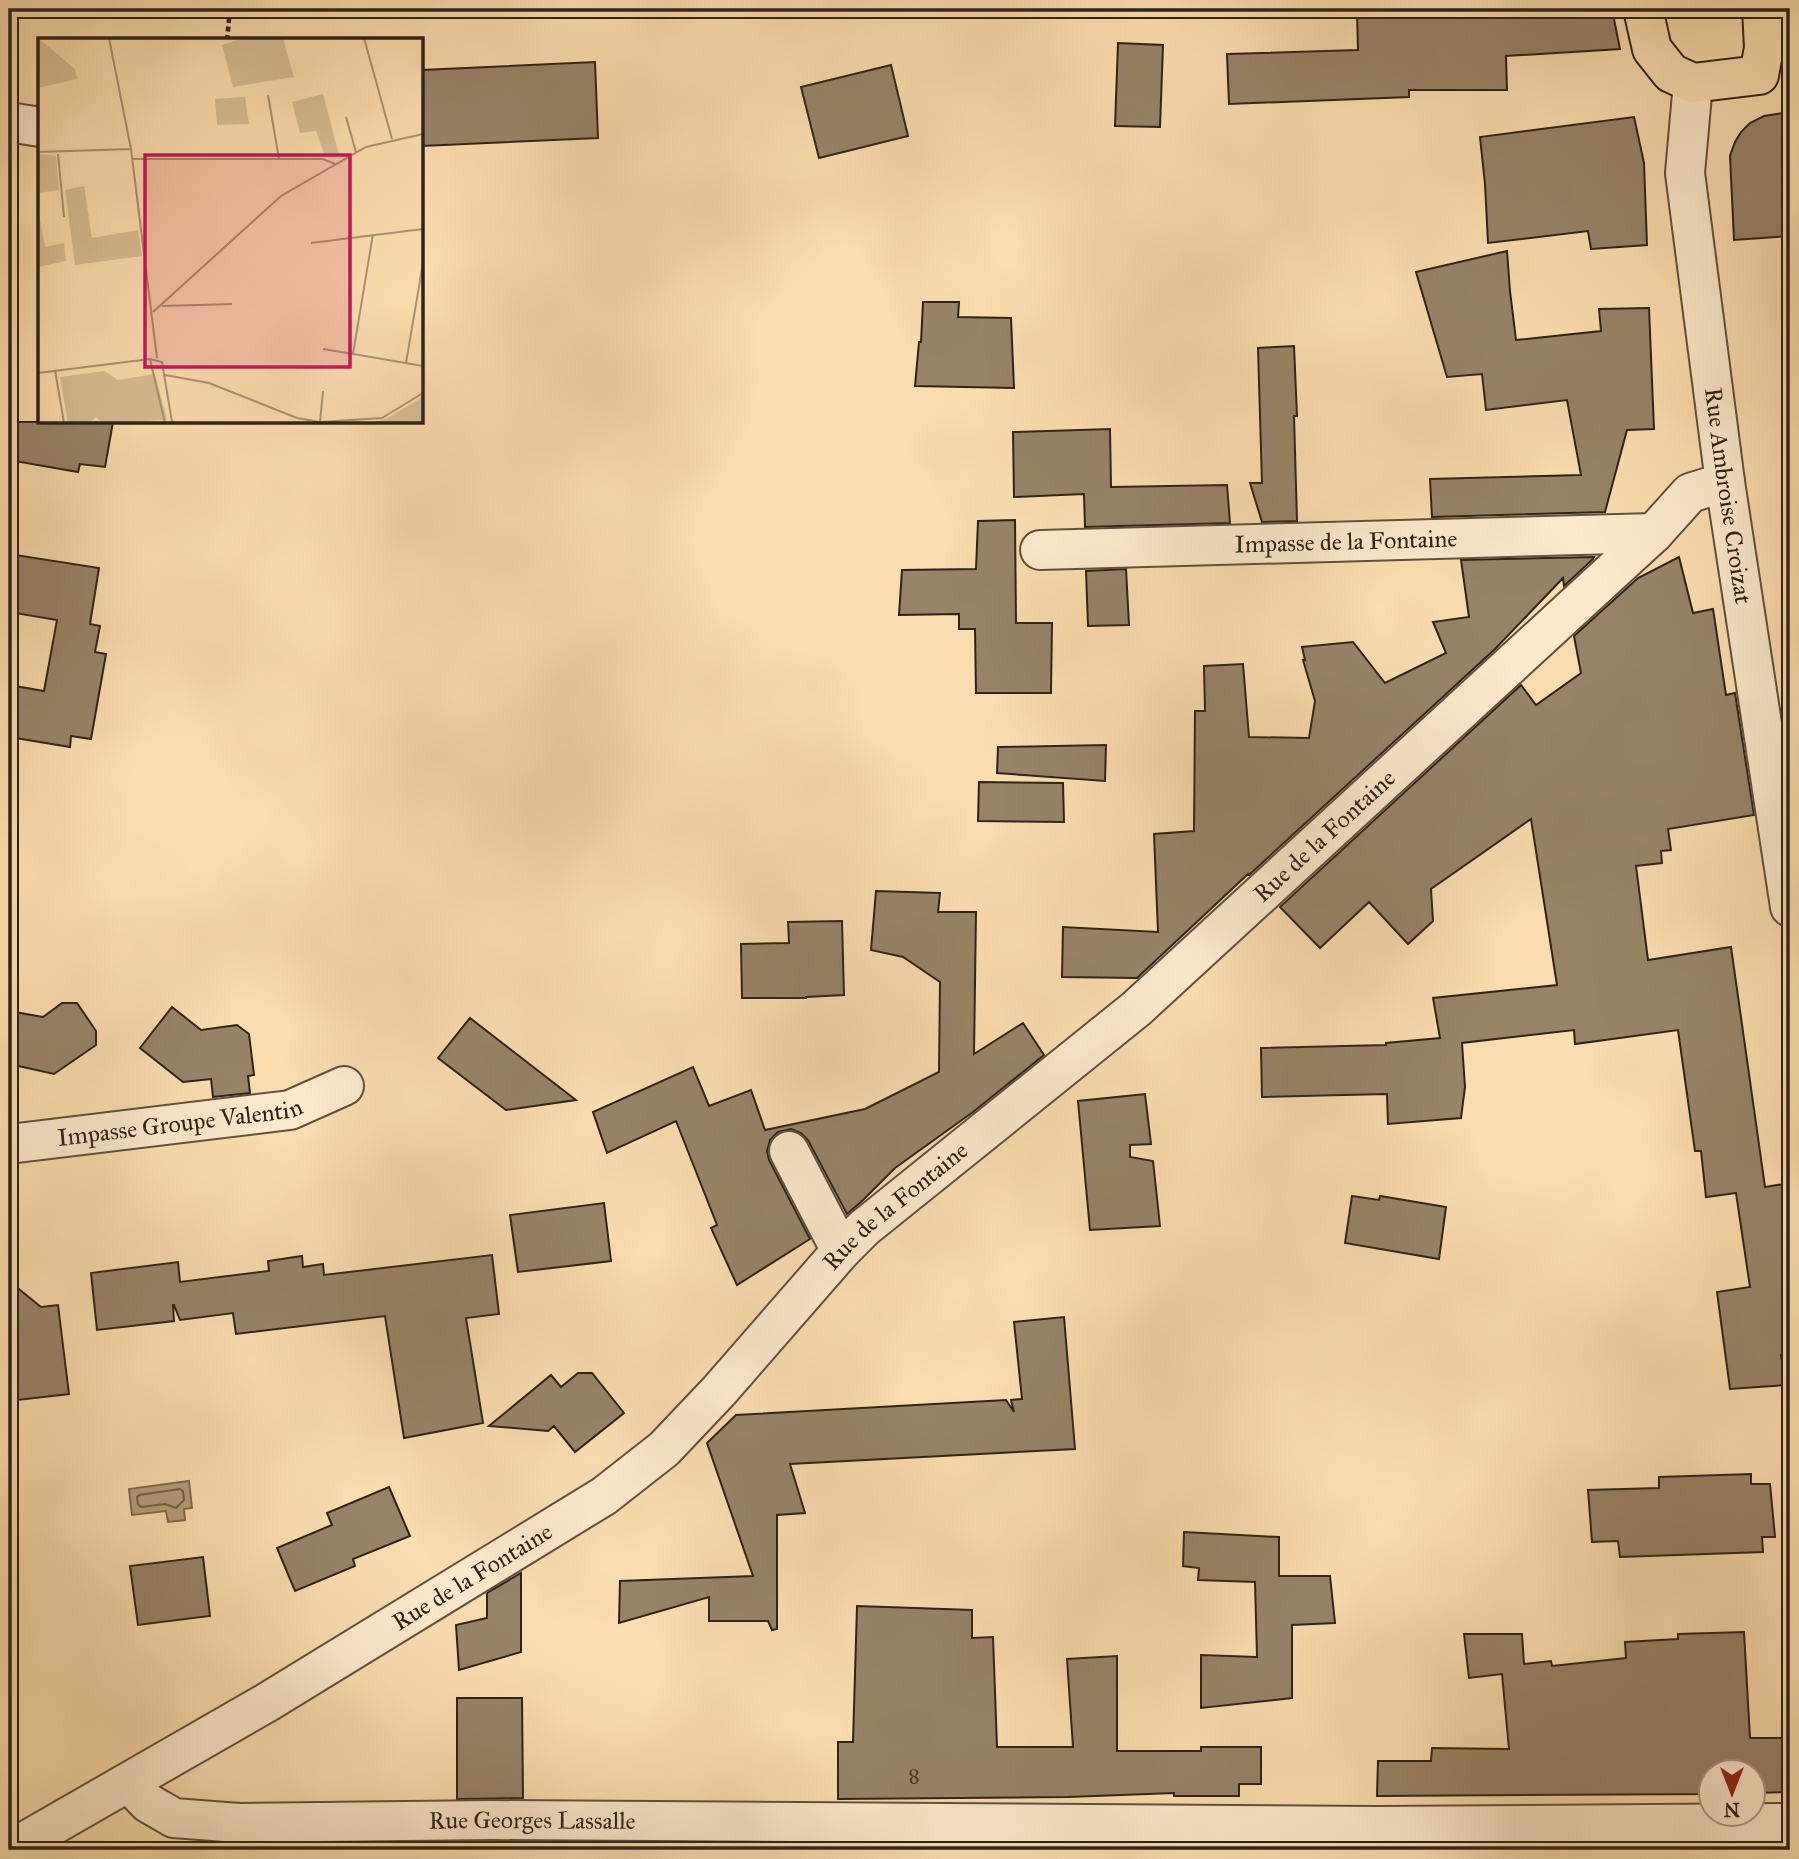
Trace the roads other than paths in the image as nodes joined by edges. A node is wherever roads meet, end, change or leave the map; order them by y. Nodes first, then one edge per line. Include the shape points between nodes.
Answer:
1 (1643, 9) edge
2 (1762, 9) edge
3 (1775, 77) edge
4 (1693, 83) junction
5 (9, 122) edge
6 (38, 127) edge
7 (1725, 482) junction
8 (1654, 533) junction
9 (1040, 550) dead end
10 (1790, 907) edge
11 (344, 1086) dead end
12 (9, 1144) edge
13 (789, 1151) dead end
14 (841, 1251) junction
15 (130, 1783) junction
16 (1790, 1823) edge
17 (628, 1836) edge
18 (10, 1850) edge

1 - 4 main road via 1652,49 1671,73
2 - 3 main road via 1764,48
3 - 4 main road
4 - 7 street, Rue Ambroise Croizat via 1685,173
5 - 6 street
7 - 8 street, Rue de la Fontaine via 1690,493
7 - 10 street, Rue Ambroise Croizat
8 - 9 street, Impasse de la Fontaine
8 - 14 street, Rue de la Fontaine via 1136,1009
11 - 12 street, Impasse Groupe Valentin via 290,1110
13 - 14 street
14 - 15 street, Rue de la Fontaine via 664,1449 604,1496
15 - 17 street, Rue Georges Lassalle via 148,1803 174,1818 239,1823 491,1820
15 - 18 street, Rue de la Fontaine
16 - 17 street, Rue Georges Lassalle

